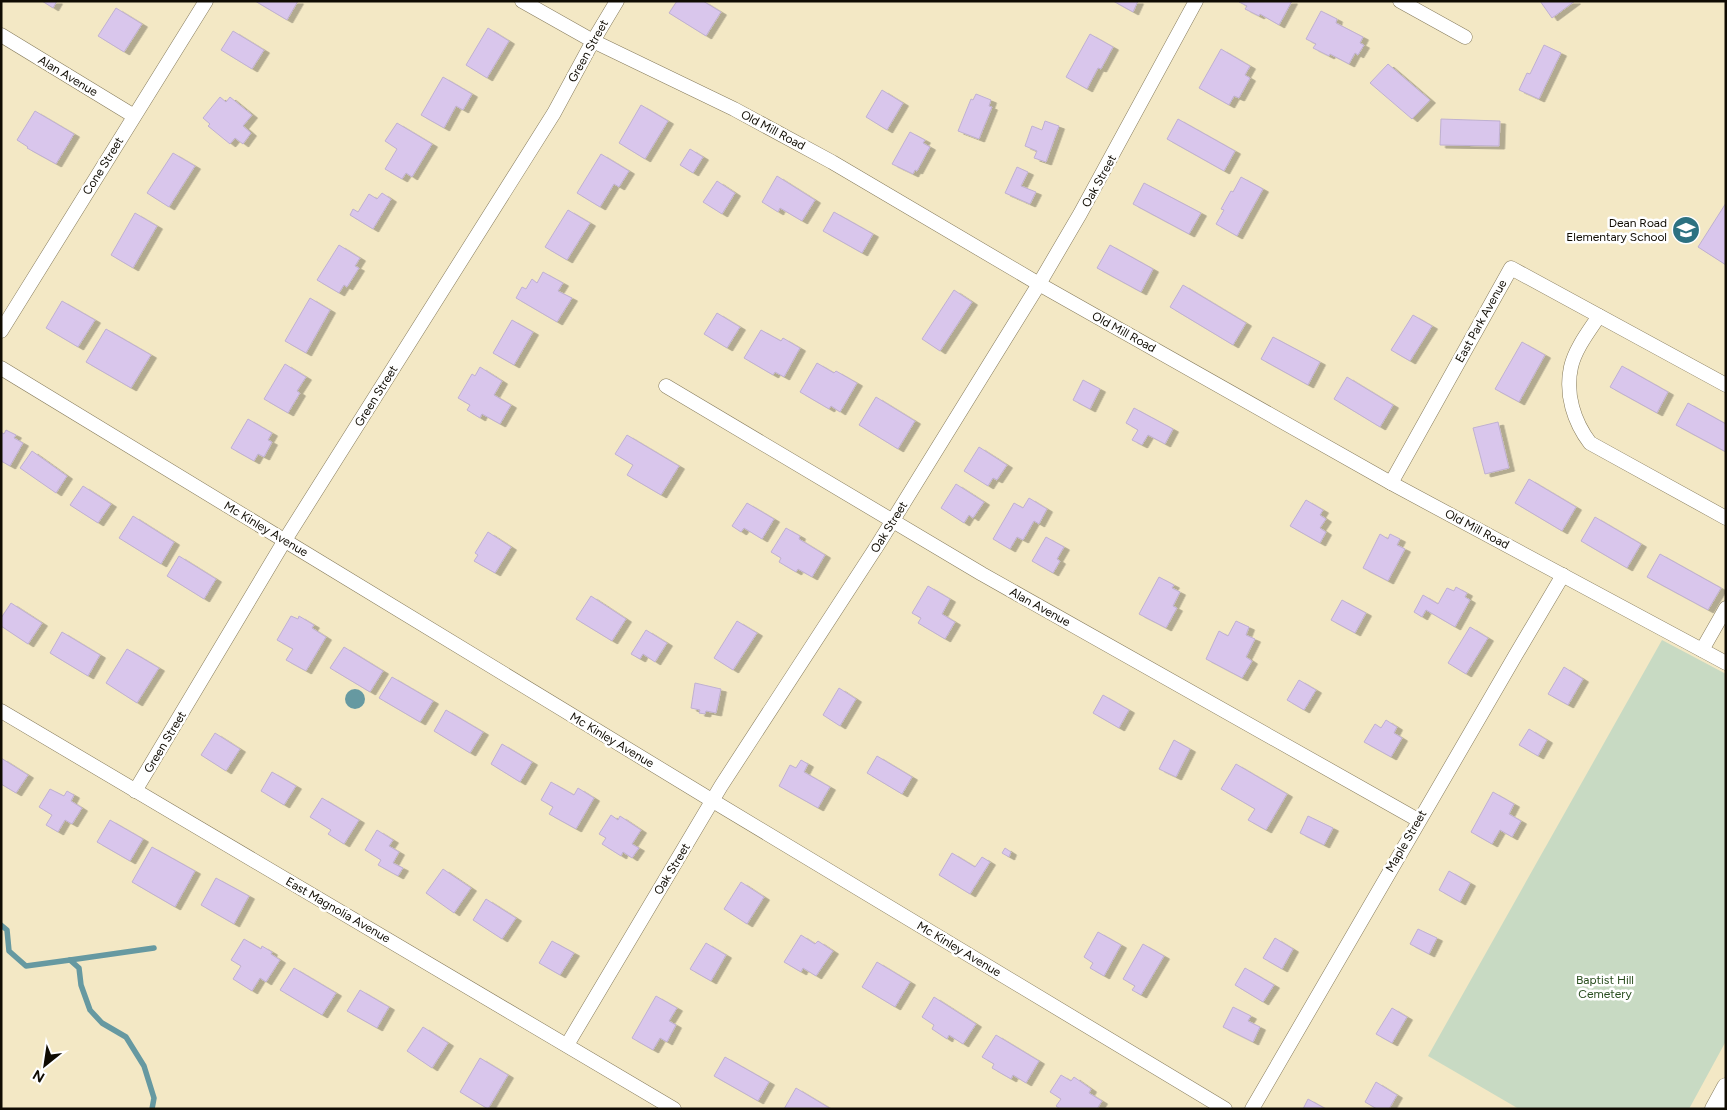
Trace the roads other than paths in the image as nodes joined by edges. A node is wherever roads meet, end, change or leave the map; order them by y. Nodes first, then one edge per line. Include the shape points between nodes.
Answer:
1 (206, 1) edge
2 (522, 1) edge
3 (617, 1) edge
4 (1196, 1) edge
5 (1400, 1) edge
6 (1, 35) edge
7 (1465, 37) dead end
8 (593, 41) junction
9 (134, 116) junction
10 (1039, 284) junction
11 (1598, 316) junction
12 (1, 331) edge
13 (1, 368) edge
14 (1726, 385) edge
15 (666, 386) dead end
16 (1390, 483) junction
17 (1726, 518) edge
18 (893, 520) junction
19 (285, 540) junction
20 (1563, 575) junction
21 (1726, 608) edge
22 (1702, 650) junction
23 (1726, 663) edge
24 (1, 711) edge
25 (135, 791) junction
26 (713, 801) junction
27 (1418, 820) junction
28 (567, 1045) junction
29 (1726, 1087) edge
30 (674, 1109) edge
31 (1225, 1109) edge
32 (1252, 1109) edge
33 (1714, 1109) edge

1 - 9 street, Cone Street
2 - 8 street, Old Mill Road
3 - 8 street, Green Street
4 - 10 street, Oak Street
5 - 7 street
6 - 9 street, Alan Avenue
8 - 10 street, Old Mill Road via 734,109 824,157
8 - 19 street, Green Street via 554,112
9 - 12 street, Cone Street
10 - 16 street, Old Mill Road
10 - 18 street, Oak Street
11 - 14 street, East Park Avenue
11 - 16 street, East Park Avenue via 1512,268
11 - 17 street via 1571,366 1573,414 1581,431 1590,443
13 - 19 street, Mc Kinley Avenue
15 - 18 street, Alan Avenue
16 - 20 street, Old Mill Road
18 - 26 street, Oak Street
18 - 27 street, Alan Avenue via 982,574
19 - 25 street, Green Street
19 - 26 street, Mc Kinley Avenue
20 - 22 street, Old Mill Road
20 - 27 street, Maple Street
21 - 22 street
22 - 23 street, Old Mill Road
24 - 25 street, East Magnolia Avenue
25 - 28 street, East Magnolia Avenue
26 - 28 street, Oak Street
26 - 31 street, Mc Kinley Avenue
27 - 32 street, Maple Street
28 - 30 street, East Magnolia Avenue
29 - 33 street

